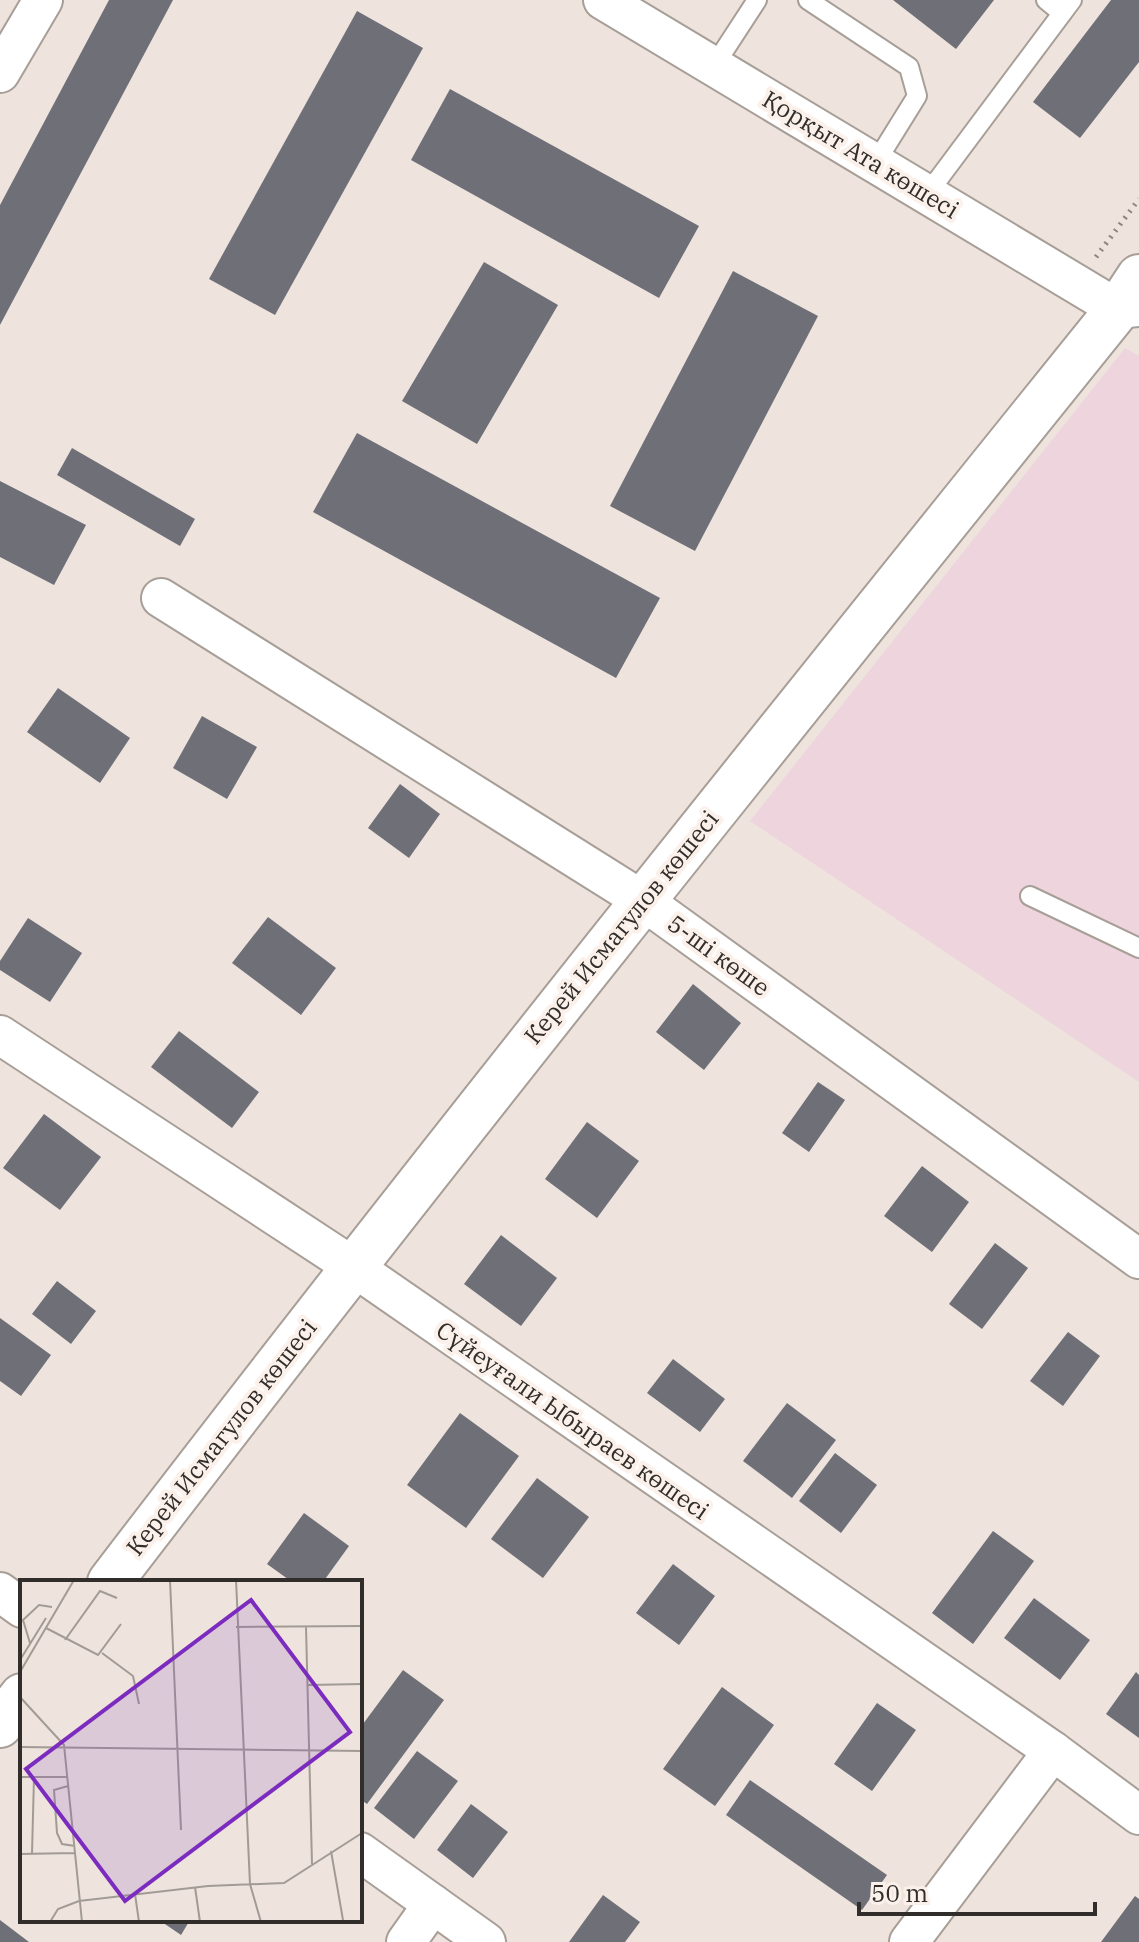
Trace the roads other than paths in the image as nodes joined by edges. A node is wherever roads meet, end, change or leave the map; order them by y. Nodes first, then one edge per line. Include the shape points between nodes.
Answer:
1 (43, 0) edge
2 (603, 0) edge
3 (757, 0) edge
4 (808, 0) edge
5 (1046, 0) edge
6 (1067, 6) edge
7 (714, 66) junction
8 (0, 73) edge
9 (876, 162) junction
10 (928, 193) junction
11 (1132, 298) edge
12 (161, 598) dead end
13 (1030, 896) dead end
14 (642, 900) junction
15 (1139, 948) edge
16 (0, 1035) edge
17 (1139, 1259) edge
18 (352, 1266) junction
19 (112, 1580) edge
20 (0, 1592) edge
21 (20, 1607) edge
22 (20, 1699) edge
23 (0, 1725) edge
24 (1053, 1751) junction
25 (1139, 1815) edge
26 (362, 1853) edge
27 (433, 1904) junction
28 (406, 1942) edge
29 (486, 1942) edge
30 (909, 1942) edge

1 - 8 street
2 - 7 street, Қорқыт Ата көшесi
3 - 7 lane
4 - 9 lane via 909,67 917,96
5 - 6 lane
6 - 10 lane
7 - 9 street, Қорқыт Ата көшесi
9 - 10 street, Қорқыт Ата көшесi
10 - 11 street, Қорқыт Ата көшесi via 1076,284
11 - 14 street, Керей Исмагулов көшесі
12 - 14 street, 5-шi көше
13 - 15 lane
14 - 17 street, 5-шi көше
14 - 18 street, Керей Исмагулов көшесі
16 - 18 street, Сүйеуғали Ыбыраев көшесi
18 - 19 street, Керей Исмагулов көшесі
18 - 24 street, Сүйеуғали Ыбыраев көшесi
20 - 21 street
22 - 23 street
24 - 25 street, Сүйеуғали Ыбыраев көшесi
24 - 30 street
26 - 27 street
27 - 28 street
27 - 29 street

